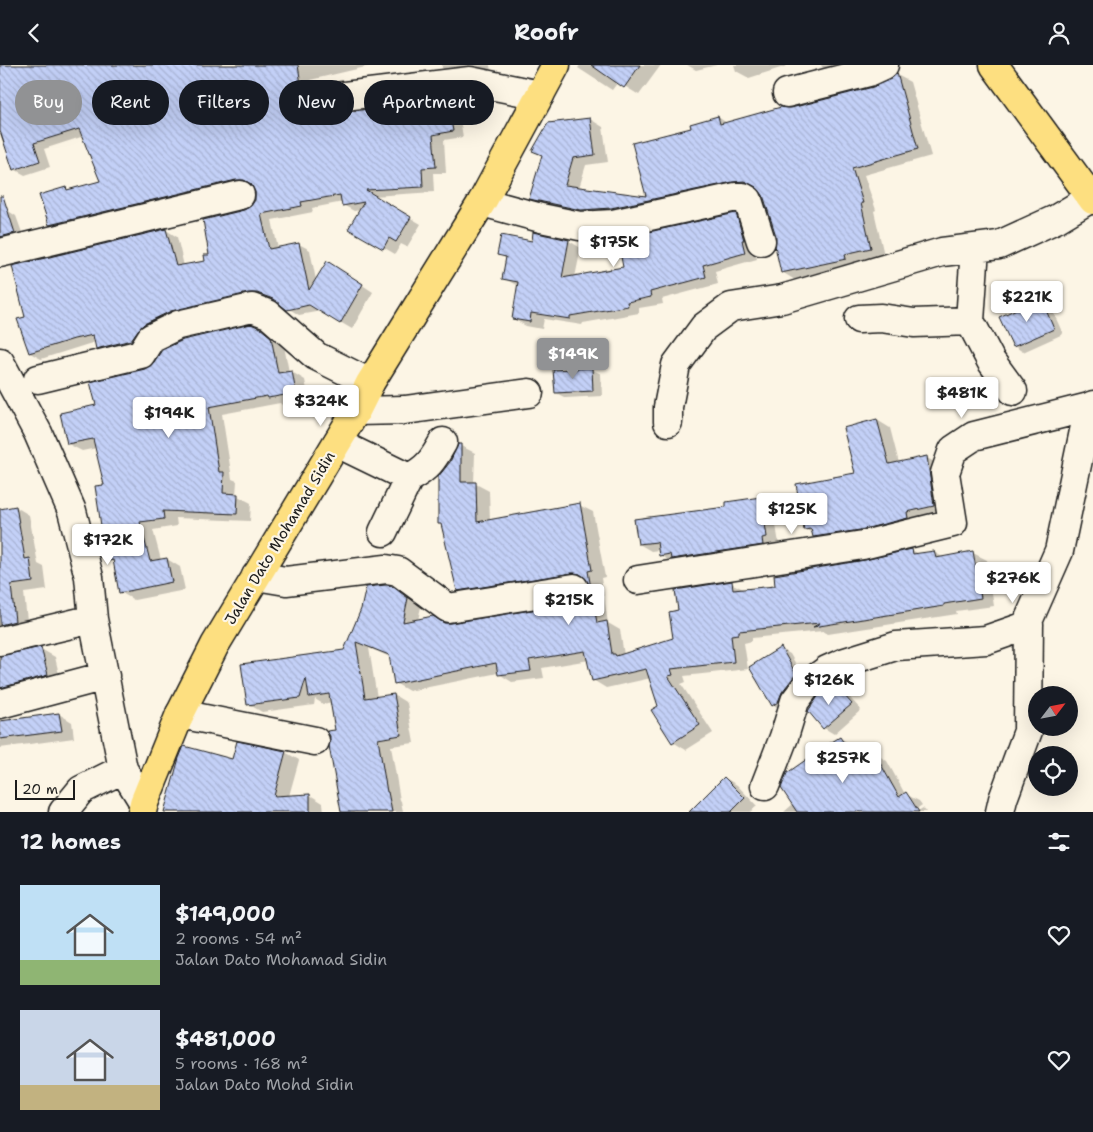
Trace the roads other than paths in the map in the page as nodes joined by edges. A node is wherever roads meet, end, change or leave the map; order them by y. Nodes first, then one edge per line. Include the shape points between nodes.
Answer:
1 (556, 65) edge
2 (994, 65) edge
3 (873, 68) edge
4 (787, 93) dead end
5 (354, 95) edge
6 (540, 95) junction
7 (240, 195) dead end
8 (1092, 199) edge
9 (482, 203) junction
10 (761, 241) dead end
11 (975, 248) junction
12 (0, 253) edge
13 (859, 319) dead end
14 (970, 321) junction
15 (0, 362) edge
16 (38, 379) dead end
17 (370, 383) junction
18 (1012, 391) dead end
19 (529, 393) dead end
20 (1091, 406) edge
21 (356, 411) junction
22 (668, 422) dead end
23 (443, 442) dead end
24 (337, 443) junction
25 (409, 478) junction
26 (383, 532) dead end
27 (256, 576) junction
28 (638, 580) dead end
29 (574, 588) dead end
30 (93, 619) junction
31 (1029, 625) junction
32 (0, 641) edge
33 (105, 676) junction
34 (0, 704) edge
35 (180, 714) junction
36 (316, 741) dead end
37 (123, 769) junction
38 (766, 786) dead end
39 (143, 808) edge
40 (62, 812) edge
41 (1000, 812) edge

1 - 6 main road, Jalan Dato Mohamad Sidin
2 - 8 main road
3 - 4 street
5 - 6 street via 470,81
6 - 9 main road, Jalan Dato Mohamad Sidin
7 - 12 street
8 - 11 street via 999,245
9 - 10 street via 580,226 613,224 743,197 748,200
9 - 17 main road, Jalan Dato Mohamad Sidin
11 - 14 street
11 - 22 street via 942,252 782,299 731,307 704,327 676,365
13 - 14 street via 881,318 914,323
14 - 18 street via 991,361
15 - 30 street via 38,433 72,511 89,577
16 - 17 street via 140,354 151,338 178,325 252,308 268,314 316,356
17 - 21 main road, Jalan Dato Mohamad Sidin
19 - 21 street via 405,410
20 - 28 street via 974,436 953,450 945,473 953,523 863,545
20 - 31 street via 1059,551
21 - 24 main road, Jalan Dato Mohamad Sidin
23 - 25 street via 433,460
24 - 25 street
24 - 27 main road, Jalan Dato Mohamad Sidin
25 - 26 street
27 - 29 street via 286,581 386,569 398,571 448,609
27 - 35 main road, Jalan Dato Mohamad Sidin via 215,645
30 - 32 street
30 - 33 street
31 - 38 street via 986,640 896,646 827,670 808,684 795,701
31 - 41 street via 1028,731
33 - 34 street
33 - 37 street
35 - 36 street
35 - 39 main road, Jalan Dato Mohamad Sidin
37 - 39 street
37 - 40 street via 81,790

